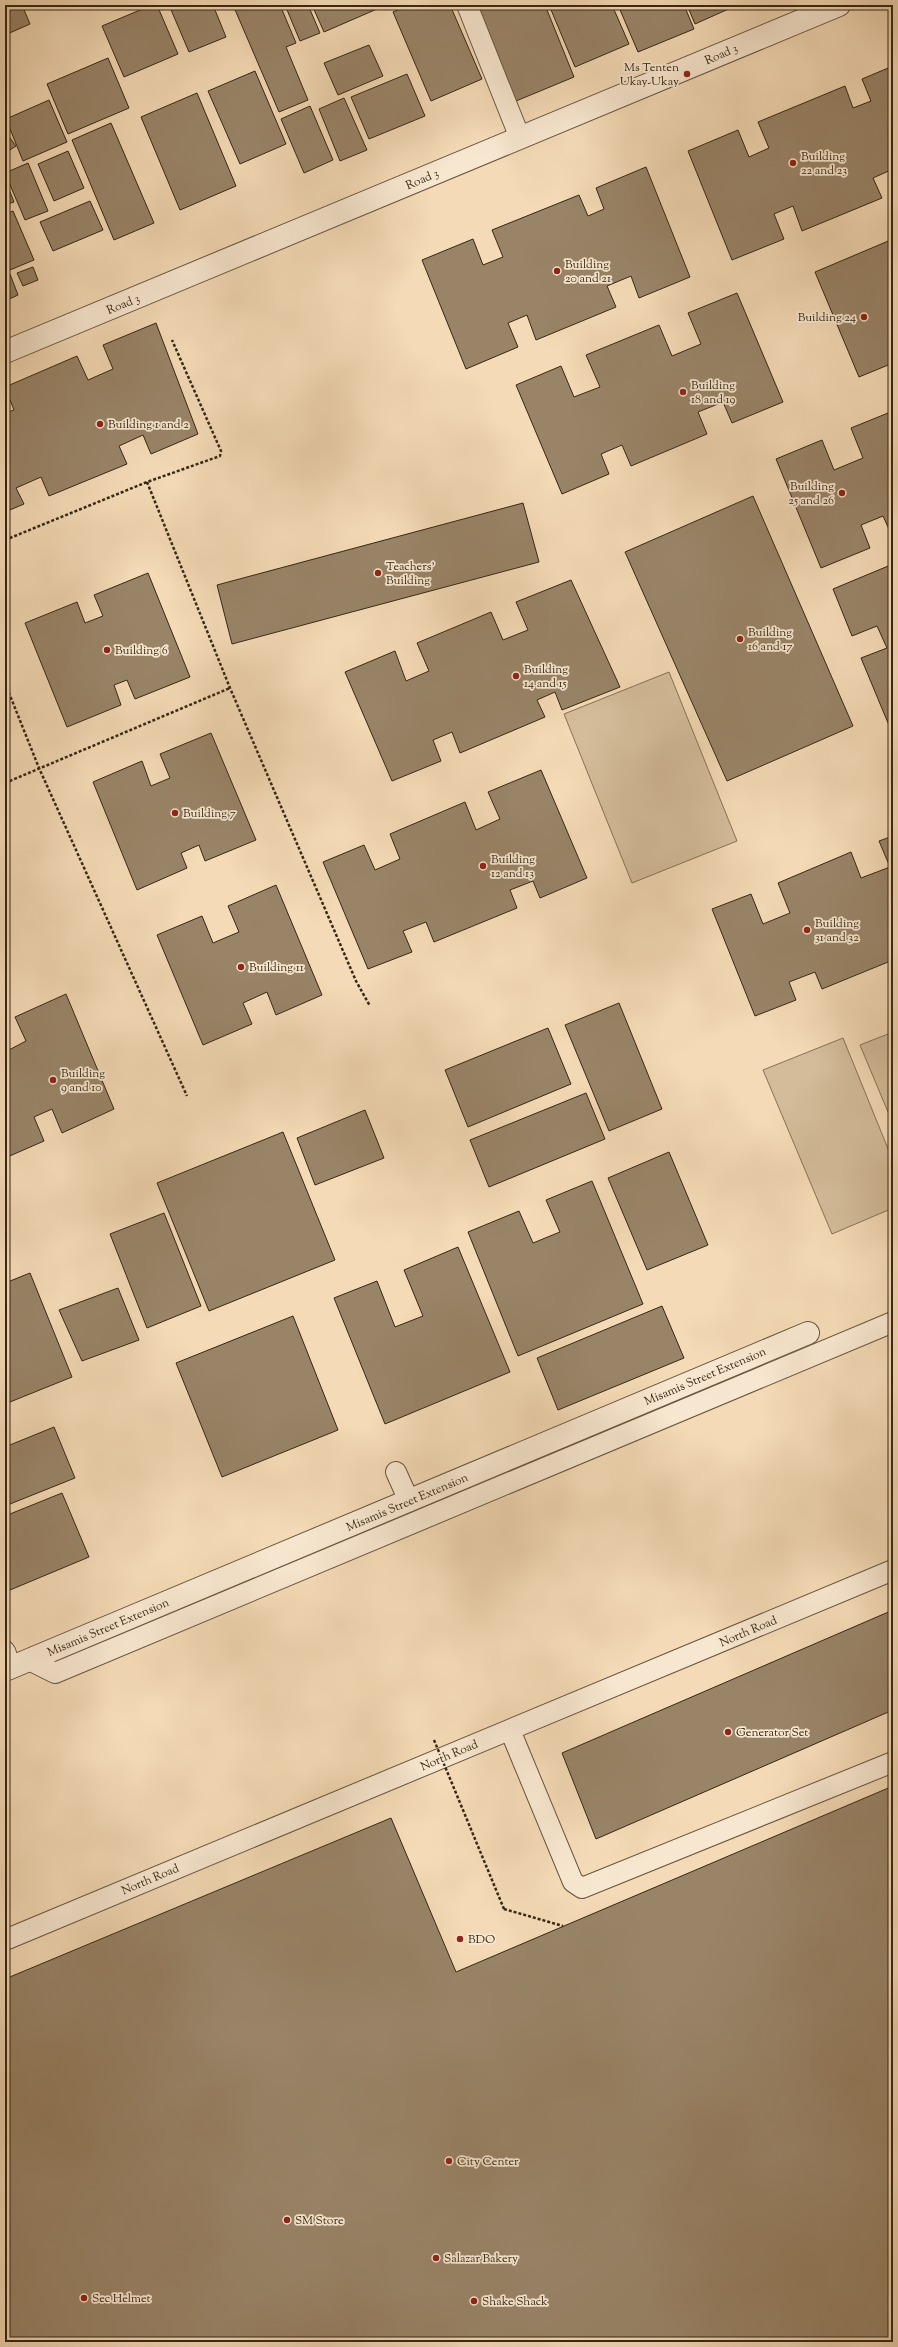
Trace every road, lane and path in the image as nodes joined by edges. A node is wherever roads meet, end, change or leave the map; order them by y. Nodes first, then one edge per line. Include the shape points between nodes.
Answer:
1 (467, 5) edge
2 (839, 5) edge
3 (520, 138) junction
4 (172, 340) dead end
5 (5, 352) edge
6 (148, 482) junction
7 (5, 540) edge
8 (5, 683) edge
9 (230, 688) junction
10 (39, 768) junction
11 (5, 783) edge
12 (370, 1006) dead end
13 (187, 1096) dead end
14 (893, 1322) edge
15 (808, 1333) dead end
16 (396, 1472) dead end
17 (409, 1501) junction
18 (893, 1570) edge
19 (13, 1662) edge
20 (510, 1730) junction
21 (434, 1740) dead end
22 (893, 1762) edge
23 (563, 1926) dead end
24 (5, 1940) edge

1 - 3 lane
2 - 3 street, Road 3
3 - 5 street, Road 3
4 - 6 path via 221,454
6 - 7 path
6 - 9 path
8 - 10 path
9 - 10 path
9 - 12 path via 353,973
10 - 11 path
10 - 13 path
14 - 19 lane via 55,1673
15 - 17 street, Misamis Street Extension
16 - 17 lane
17 - 19 street, Misamis Street Extension
18 - 20 lane, North Road
20 - 22 lane via 573,1882 582,1888
20 - 24 lane, North Road
21 - 23 path, bridge via 504,1909

